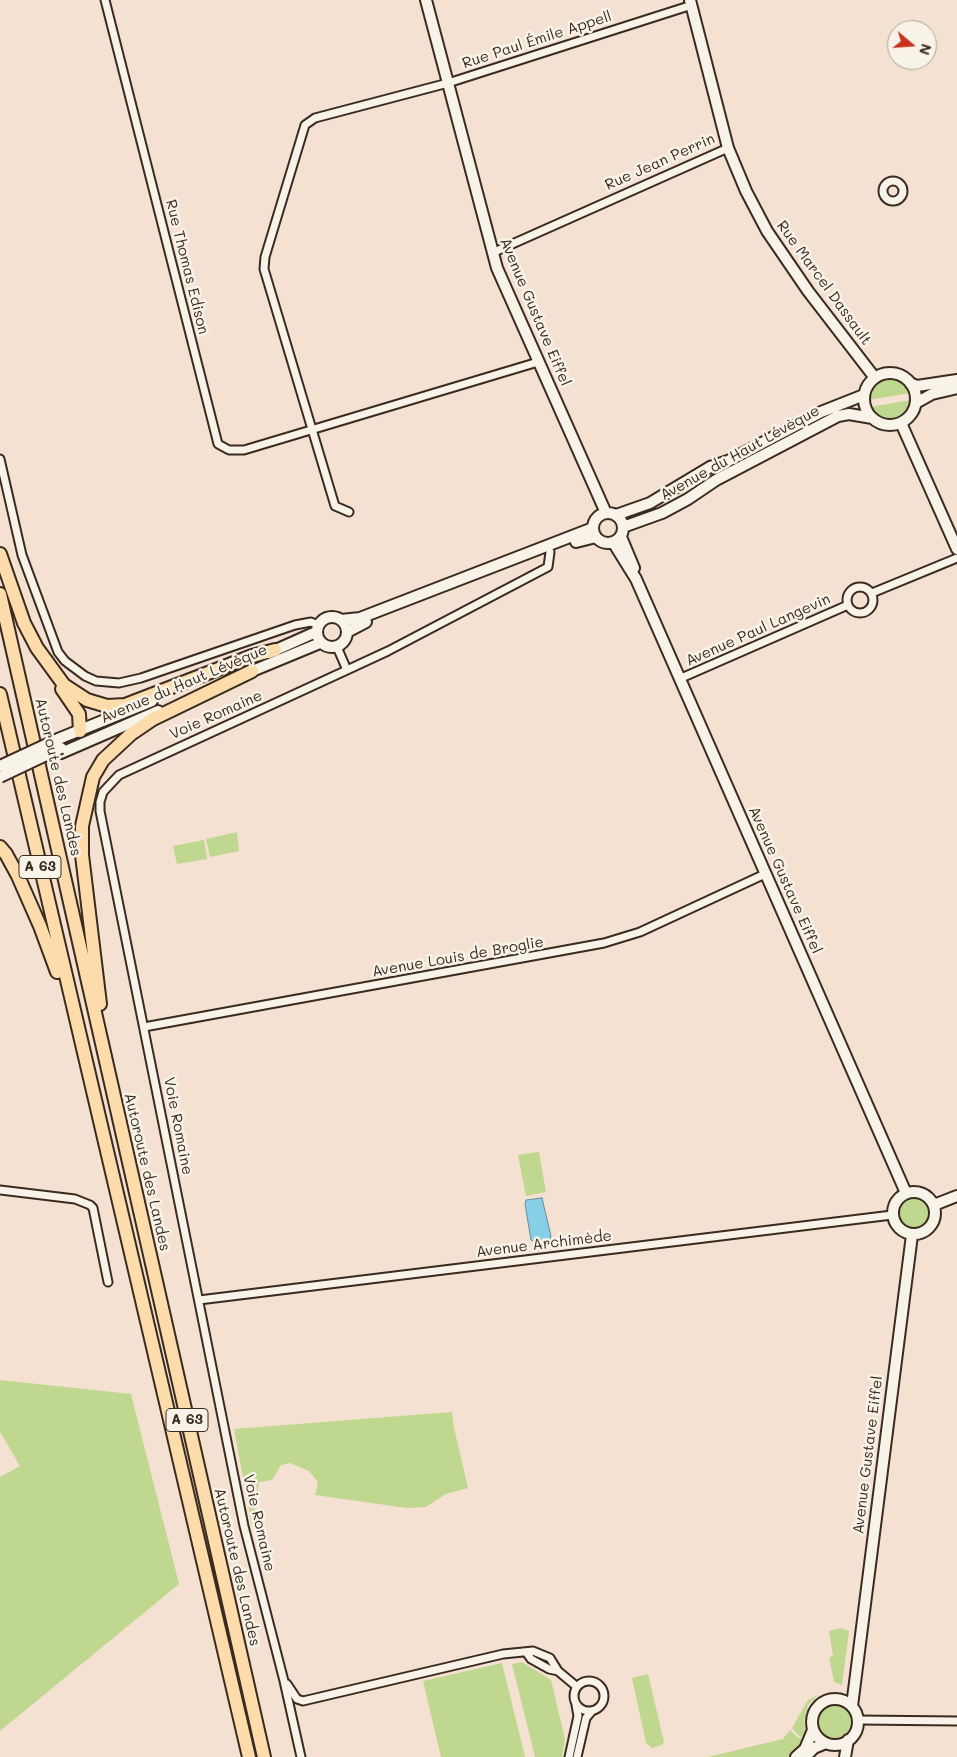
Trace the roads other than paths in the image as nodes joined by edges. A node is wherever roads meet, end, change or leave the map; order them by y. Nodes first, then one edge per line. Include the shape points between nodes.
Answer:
1 (105, 0) edge
2 (426, 0) edge
3 (691, 3) edge
4 (448, 83) junction
5 (728, 148) junction
6 (492, 254) junction
7 (538, 362) junction
8 (875, 378) junction
9 (957, 380) edge
10 (910, 383) junction
11 (957, 388) edge
12 (864, 395) junction
13 (916, 403) junction
14 (872, 418) junction
15 (901, 423) junction
16 (313, 430) junction
17 (0, 459) edge
18 (349, 512) dead end
19 (611, 514) junction
20 (595, 533) junction
21 (619, 535) junction
22 (957, 549) edge
23 (550, 552) junction
24 (0, 554) edge
25 (957, 558) edge
26 (872, 593) junction
27 (0, 594) edge
28 (848, 604) junction
29 (341, 620) junction
30 (317, 628) junction
31 (347, 632) junction
32 (320, 643) junction
33 (336, 647) junction
34 (37, 648) junction
35 (274, 650) junction
36 (347, 670) junction
37 (252, 671) junction
38 (679, 679) junction
39 (0, 694) edge
40 (76, 732) junction
41 (60, 746) junction
42 (0, 766) edge
43 (0, 770) edge
44 (0, 778) edge
45 (2, 848) edge
46 (765, 874) junction
47 (144, 1027) junction
48 (80, 1041) junction
49 (110, 1083) junction
50 (0, 1190) edge
51 (906, 1193) junction
52 (957, 1196) edge
53 (934, 1205) junction
54 (892, 1215) junction
55 (912, 1235) junction
56 (108, 1282) dead end
57 (199, 1300) junction
58 (284, 1680) junction
59 (854, 1680) junction
60 (576, 1686) junction
61 (839, 1699) junction
62 (576, 1705) junction
63 (852, 1706) junction
64 (592, 1711) junction
65 (858, 1720) junction
66 (957, 1721) edge
67 (813, 1730) junction
68 (848, 1740) junction
69 (829, 1744) junction
70 (248, 1757) edge
71 (264, 1757) edge
72 (301, 1757) edge
73 (569, 1757) edge
74 (577, 1757) edge
75 (796, 1757) edge
76 (805, 1757) edge
77 (840, 1757) edge
78 (845, 1757) edge

1 - 16 street, Rue Thomas Edison via 218,444 230,450 244,450
2 - 4 street, Avenue Gustave Eiffel
3 - 4 street, Rue Paul Émile Appell
3 - 5 street, Rue Jean Perrin
4 - 6 street, Avenue Gustave Eiffel
4 - 16 street, Rue Paul Émile Appell via 315,118 305,126 264,269
5 - 6 street, Rue Jean Perrin
5 - 8 street, Rue Marcel Dassault via 767,231
6 - 7 street, Avenue Gustave Eiffel
7 - 16 street, Rue Thomas Edison
7 - 19 street, Avenue Gustave Eiffel
8 - 10 street via 892,373
8 - 12 street
9 - 10 street via 917,386
10 - 13 street via 916,393
11 - 13 street via 932,394
12 - 14 street via 864,405
12 - 19 street, Avenue du Haut Lévèque via 821,412 728,461 710,467 650,503
13 - 15 street via 908,418
14 - 15 street via 886,425
14 - 21 street, Avenue du Haut Lévèque via 849,414 838,416
15 - 22 street
16 - 18 street via 335,506
17 - 30 street via 22,555 58,652 85,676 96,681 119,683 294,625 308,622
19 - 20 street via 598,516
19 - 21 street, Avenue Gustave Eiffel
20 - 21 street via 604,542
20 - 23 street
20 - 29 street via 360,618
21 - 38 street, Avenue Gustave Eiffel
23 - 31 street via 360,624
23 - 36 street, Voie Romaine via 548,567
24 - 34 highway via 24,623
25 - 26 street, Avenue Paul Langevin
26 - 28 street, Avenue Paul Langevin via 865,587 856,587 849,592
26 - 28 street, Avenue Paul Langevin via 873,602 866,612 857,613
27 - 49 highway, Autoroute des Landes / A 63
28 - 38 street, Avenue Paul Langevin
29 - 30 street via 331,616
29 - 31 street
30 - 32 street
30 - 35 street, Avenue du Haut Lévèque
31 - 33 street via 344,641
32 - 33 street
32 - 37 street, Avenue du Haut Lévèque
33 - 36 street
34 - 35 highway via 64,685 76,695 107,706 139,700
34 - 40 highway via 53,678 79,714
35 - 40 street, Avenue du Haut Lévèque
36 - 47 street, Voie Romaine via 119,775 103,792 100,811
37 - 41 street, Avenue du Haut Lévèque
37 - 49 highway via 153,719 131,734 103,760 90,786 82,826 82,855
38 - 46 street, Avenue Gustave Eiffel
39 - 48 highway, A 63
40 - 41 street, Avenue du Haut Lévèque
41 - 42 street, bridge
41 - 43 street, bridge
41 - 44 street, bridge
45 - 48 highway via 40,926 58,975 72,1028
46 - 47 street, Avenue Louis de Broglie via 640,932 604,943
46 - 51 street, Avenue Gustave Eiffel
47 - 57 street, Voie Romaine
48 - 70 highway, A 63
49 - 71 highway, Autoroute des Landes / A 63
50 - 56 street via 74,1198 90,1205
51 - 53 street via 925,1195
51 - 54 street via 896,1202
52 - 53 street
53 - 55 street via 935,1219 931,1226
54 - 55 street via 897,1226
54 - 57 street, Avenue Archimède
55 - 59 street, Avenue Gustave Eiffel
57 - 58 street, Voie Romaine via 244,1526
58 - 60 street via 297,1698 303,1700 503,1654 526,1652 531,1659 558,1671
58 - 72 street, Voie Romaine
59 - 61 street
59 - 63 street, Avenue Gustave Eiffel
60 - 62 street via 573,1696
60 - 64 street via 590,1680 602,1688 603,1702
61 - 63 street
61 - 67 street via 832,1698 819,1704 812,1716
62 - 64 street
62 - 73 street via 578,1716
63 - 65 street
64 - 74 street via 586,1718
65 - 66 street
65 - 68 street via 854,1735
67 - 69 street
67 - 75 street via 805,1749
68 - 69 street
68 - 78 street
69 - 76 street via 814,1748
69 - 77 street

